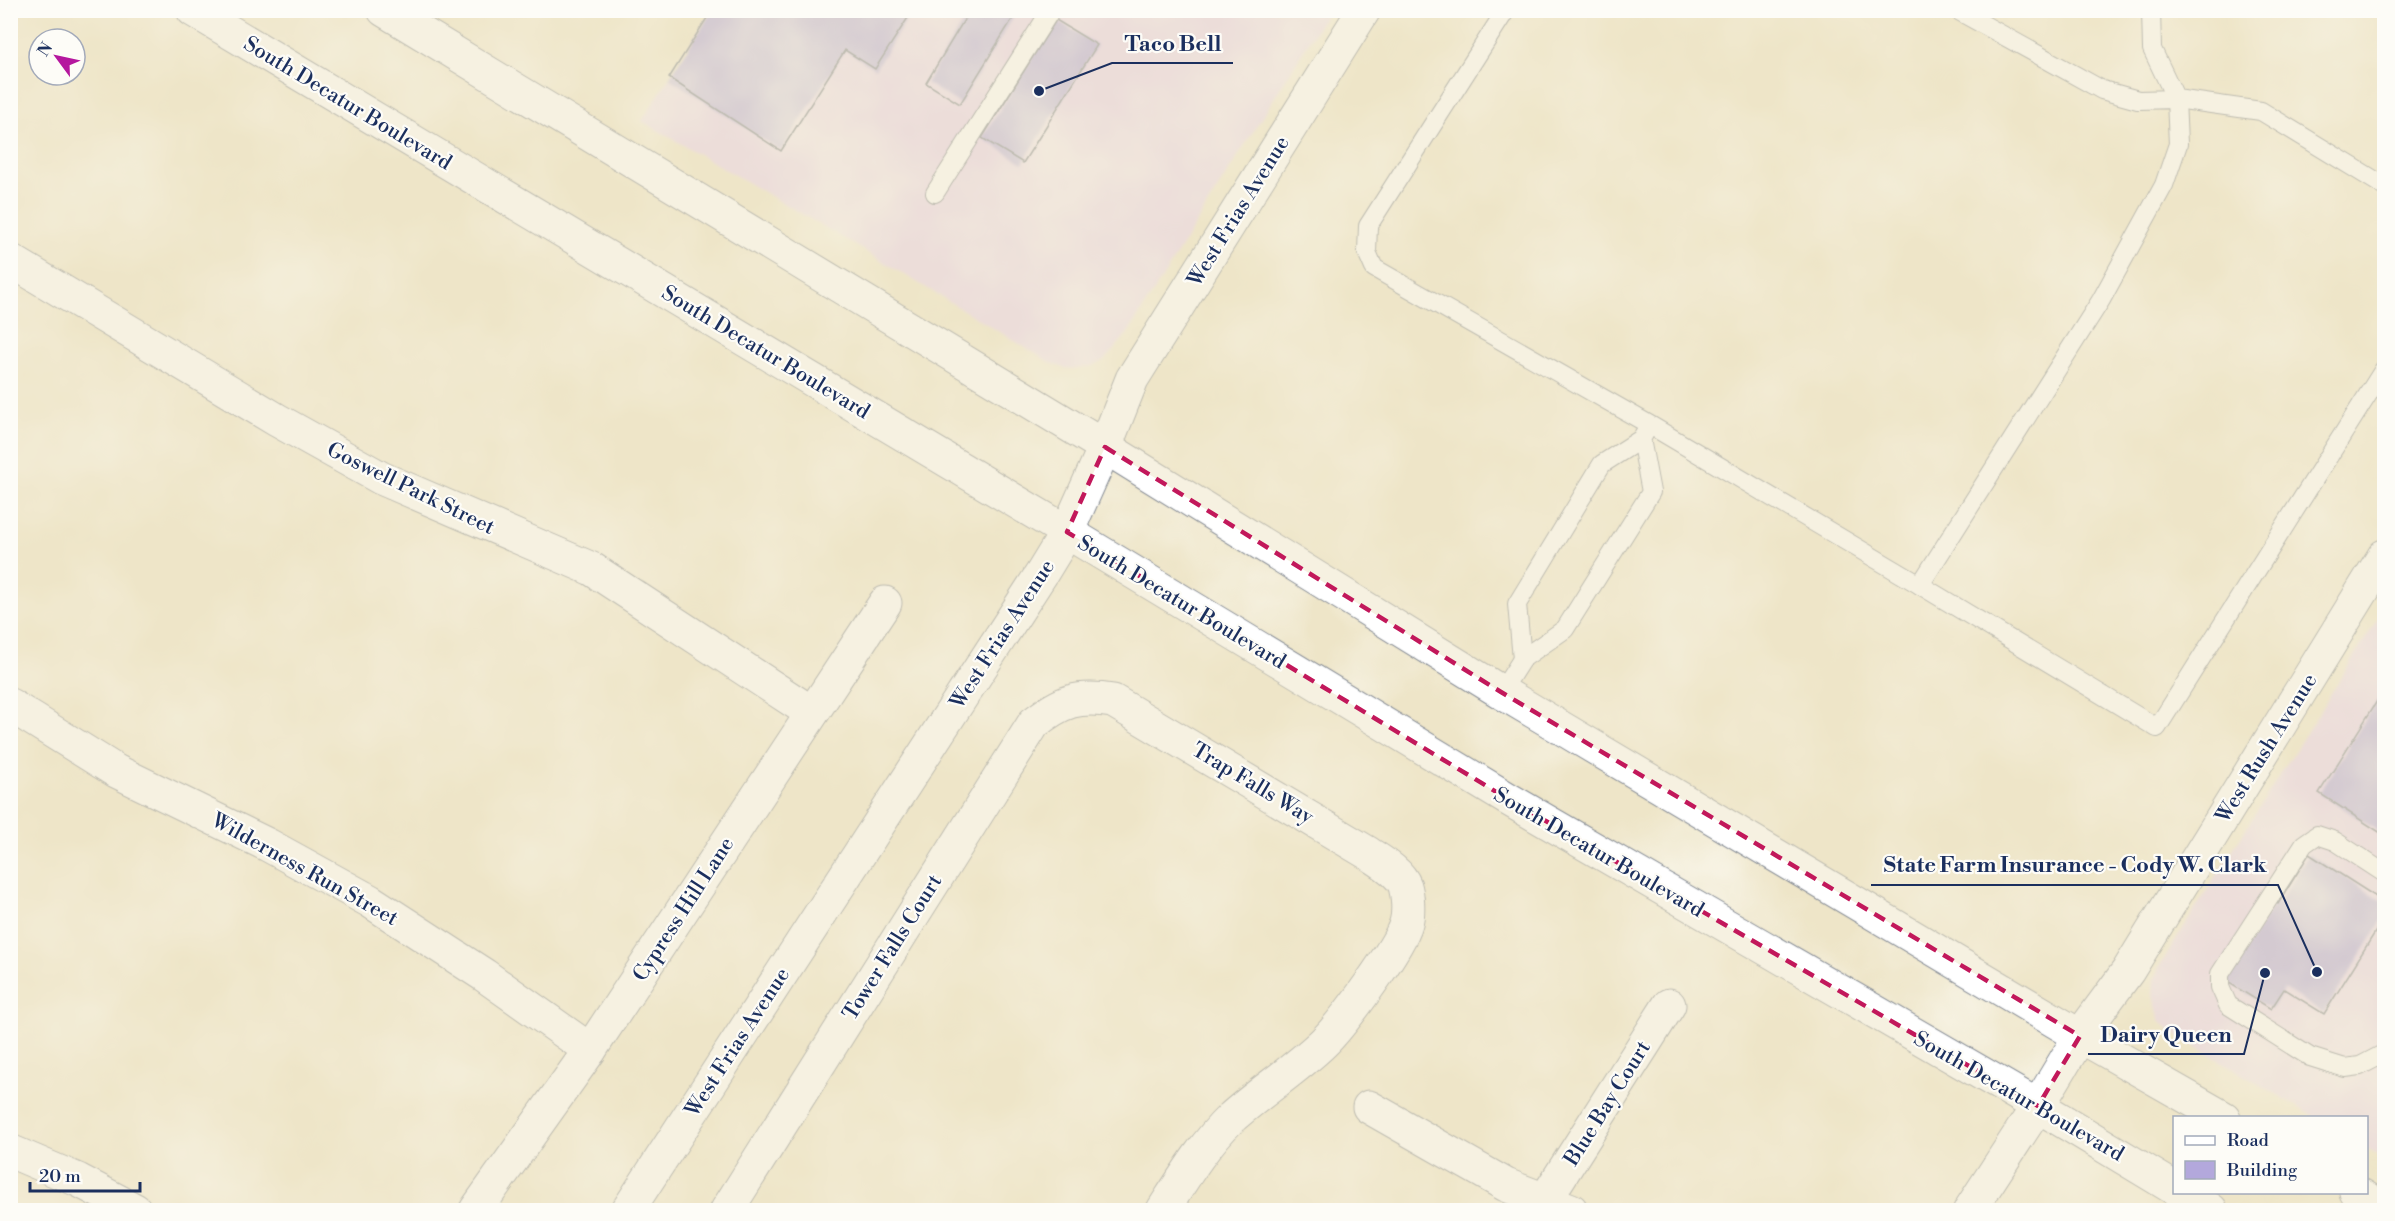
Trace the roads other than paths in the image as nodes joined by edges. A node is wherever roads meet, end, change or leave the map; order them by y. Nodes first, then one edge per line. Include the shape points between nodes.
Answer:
1 (193, 10) edge
2 (384, 10) edge
3 (1051, 10) edge
4 (1364, 10) edge
5 (1506, 10) edge
6 (1958, 10) edge
7 (2151, 10) edge
8 (2176, 99) junction
9 (2385, 186) edge
10 (935, 193) dead end
11 (10, 260) edge
12 (2385, 369) edge
13 (1645, 432) junction
14 (1105, 447) junction
15 (1067, 532) junction
16 (2385, 556) edge
17 (1920, 585) junction
18 (885, 603) dead end
19 (1521, 659) junction
20 (1501, 693) junction
21 (1074, 700) joint
22 (10, 705) edge
23 (812, 713) junction
24 (2385, 873) edge
25 (1669, 1005) dead end
26 (2080, 1036) junction
27 (590, 1050) junction
28 (2383, 1054) dead end
29 (1369, 1107) dead end
30 (2038, 1107) junction
31 (2220, 1116) edge
32 (10, 1151) edge
33 (2173, 1187) edge
34 (2184, 1194) edge
35 (2359, 1194) edge
36 (1558, 1205) edge
37 (2385, 1209) edge
38 (135, 1210) edge
39 (476, 1210) edge
40 (628, 1210) edge
41 (726, 1210) edge
42 (1163, 1210) edge
43 (1970, 1210) edge
44 (2211, 1210) edge

1 - 15 street, South Decatur Boulevard
2 - 14 street
3 - 10 lane
4 - 14 street, West Frias Avenue via 1132,379
5 - 13 lane via 1368,226 1367,252 1374,268
6 - 8 lane via 2102,90 2138,100
7 - 8 lane via 2152,49
8 - 9 lane via 2261,111
8 - 17 lane via 2178,144 2164,184 2101,300
11 - 23 street, Goswell Park Street via 381,478 592,570
12 - 17 lane via 2157,728
13 - 17 lane
13 - 19 lane via 1602,464 1517,604
13 - 19 lane via 1651,492 1565,629
14 - 15 street, West Frias Avenue
14 - 20 street
15 - 30 street, South Decatur Boulevard via 1508,799
15 - 40 street, West Frias Avenue
16 - 26 street, West Rush Avenue via 2128,971
18 - 23 street, Cypress Hill Lane
19 - 20 lane
20 - 26 street
21 - 41 street, Tower Falls Court via 1050,710 1034,723
21 - 42 street, Trap Falls Way via 1090,697 1113,701 1368,853 1405,884 1407,922 1343,1021 1324,1043 1230,1119
22 - 27 street, Wilderness Run Street via 116,771 268,845 370,901
23 - 27 street, Cypress Hill Lane
24 - 28 lane via 2335,841 2317,835 2304,844 2220,974 2220,987 2228,1005 2310,1057 2345,1068 2360,1066
25 - 36 street, Blue Bay Court
26 - 30 street, West Rush Avenue
26 - 31 street
27 - 39 street, Cypress Hill Lane
29 - 36 street via 1506,1185
30 - 33 street, South Decatur Boulevard
30 - 43 street, West Rush Avenue
32 - 38 street
34 - 44 street
35 - 37 street

